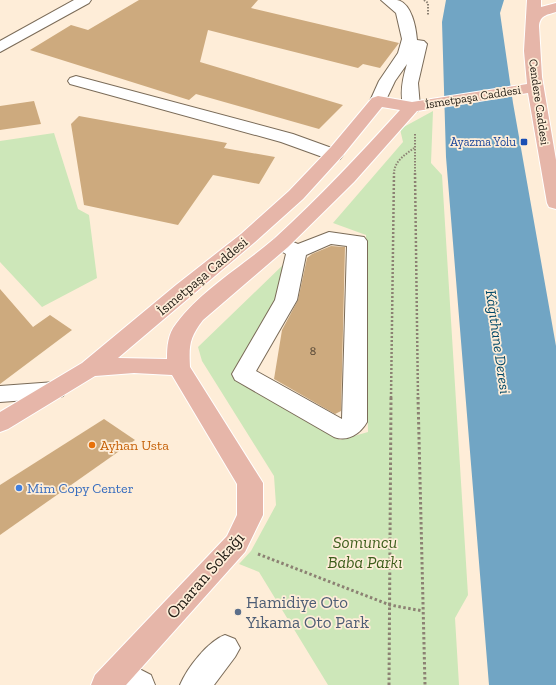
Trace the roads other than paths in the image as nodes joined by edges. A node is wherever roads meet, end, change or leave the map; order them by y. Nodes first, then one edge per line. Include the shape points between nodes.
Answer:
1 (84, 0) edge
2 (388, 0) edge
3 (409, 0) edge
4 (534, 0) edge
5 (556, 7) edge
6 (556, 18) edge
7 (532, 20) junction
8 (0, 47) edge
9 (76, 81) dead end
10 (535, 87) junction
11 (378, 101) junction
12 (412, 107) junction
13 (334, 155) junction
14 (556, 203) edge
15 (289, 248) junction
16 (179, 368) junction
17 (90, 369) junction
18 (55, 390) junction
19 (0, 394) edge
20 (0, 423) edge
21 (225, 648) dead end
22 (121, 681) edge
23 (195, 685) edge

1 - 8 street
2 - 11 street via 404,12 410,44
3 - 12 street via 417,12 420,33 410,84
4 - 7 main road, Cendere Caddesi
5 - 7 main road via 538,13
6 - 7 main road
7 - 10 main road, Cendere Caddesi
9 - 13 street via 288,138
10 - 12 main road, İsmetpaşa Caddesi
10 - 14 main road, Cendere Caddesi
11 - 12 main road, İsmetpaşa Caddesi
11 - 13 main road, İsmetpaşa Caddesi
12 - 15 main road
13 - 17 main road, İsmetpaşa Caddesi via 296,195 248,238
15 - 15 street via 286,300 243,374 343,431 355,422 357,241 329,238
15 - 16 main road via 212,300 183,330 178,345
16 - 17 main road via 147,364
16 - 22 main road, Onaran Sokağı via 250,483 252,505 249,522 236,544
17 - 18 main road, İsmetpaşa Caddesi
18 - 19 street
18 - 20 main road, İsmetpaşa Caddesi
21 - 23 street

